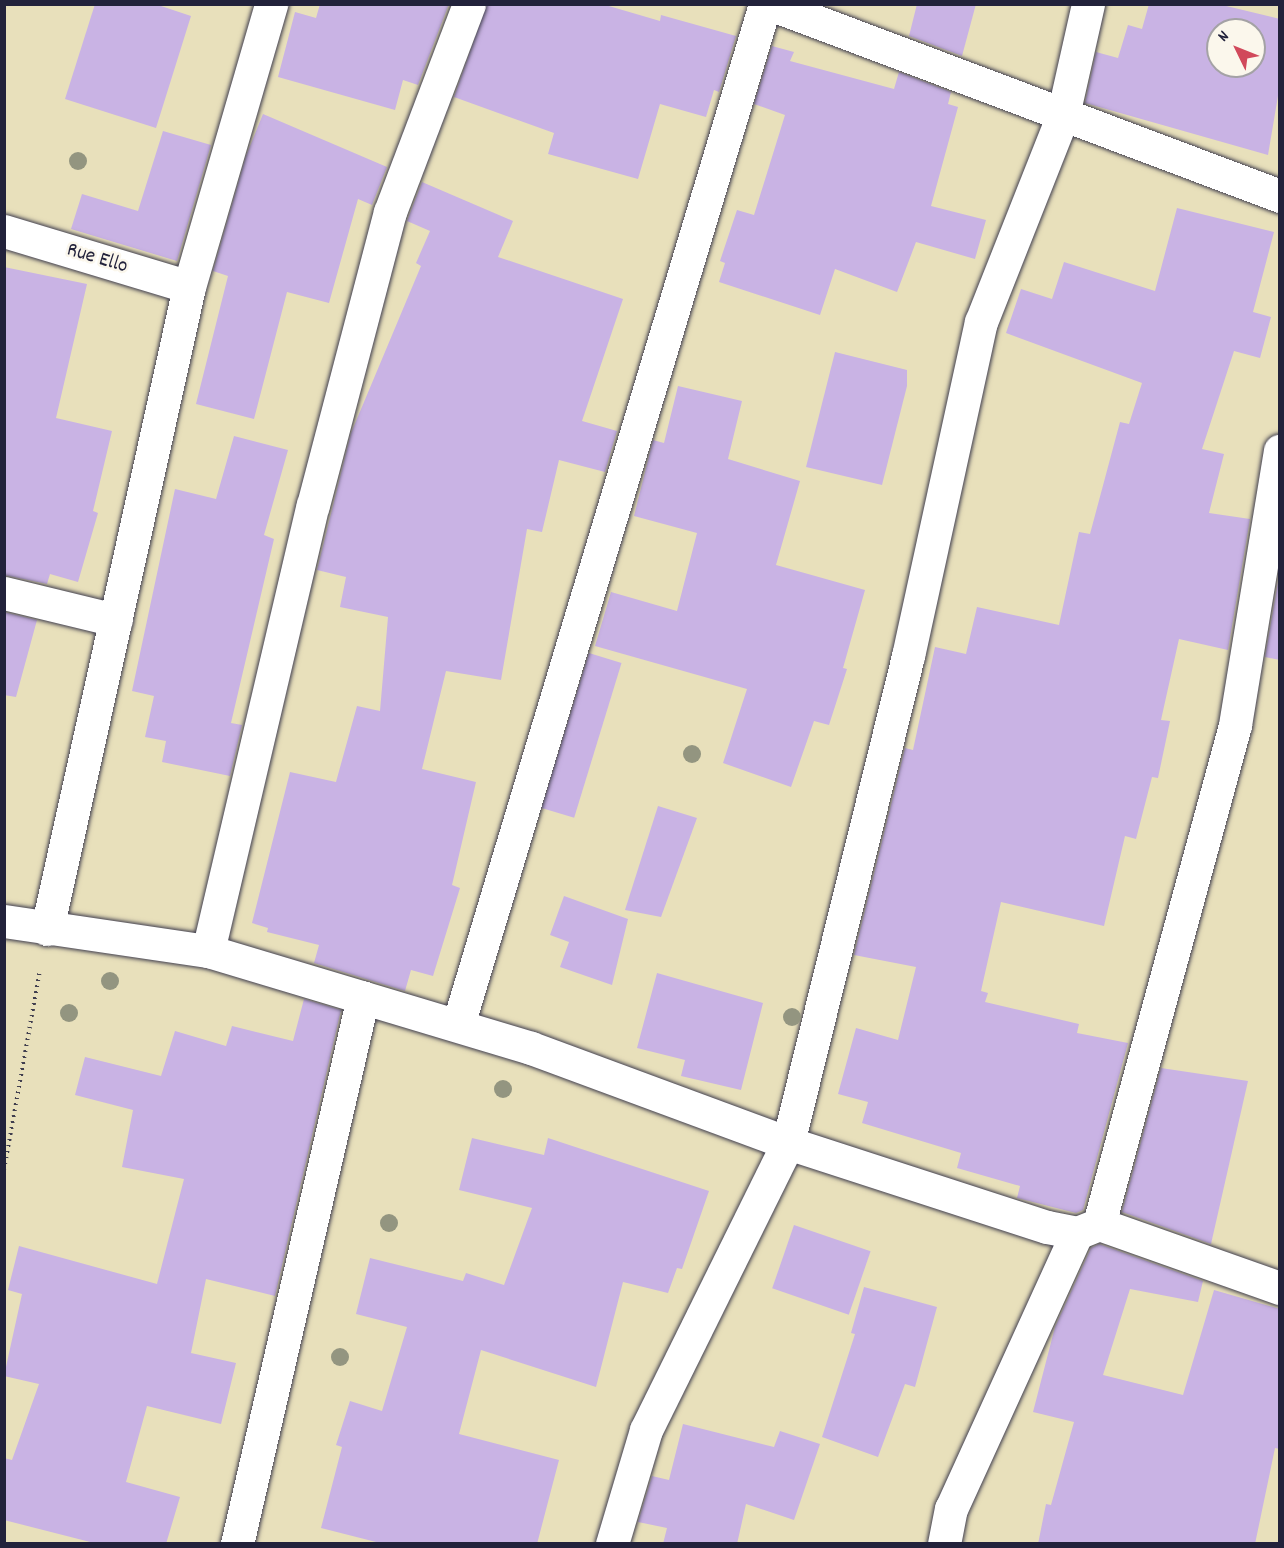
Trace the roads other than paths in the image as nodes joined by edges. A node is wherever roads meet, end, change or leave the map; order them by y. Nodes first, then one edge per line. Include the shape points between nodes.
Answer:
1 (271, 4) edge
2 (469, 4) edge
3 (765, 4) edge
4 (770, 4) edge
5 (1088, 4) edge
6 (1063, 115) junction
7 (1280, 196) edge
8 (4, 231) edge
9 (189, 286) junction
10 (1280, 451) edge
11 (4, 593) edge
12 (116, 620) junction
13 (4, 921) edge
14 (47, 929) junction
15 (208, 951) junction
16 (363, 997) junction
17 (458, 1025) junction
18 (788, 1143) junction
19 (1088, 1228) junction
20 (1280, 1288) edge
21 (237, 1544) edge
22 (612, 1544) edge
23 (944, 1544) edge

1 - 9 street
2 - 15 street via 390,212 313,505
3 - 17 street
4 - 6 street
5 - 6 street
6 - 7 street
6 - 18 street via 981,322 908,656
8 - 9 street, Rue Ello
9 - 12 street
10 - 19 street via 1235,725
11 - 12 street
12 - 14 street
13 - 14 street
14 - 15 street
15 - 16 street
16 - 17 street
16 - 21 street
17 - 18 street
18 - 19 street via 1047,1227
18 - 22 street via 646,1430
19 - 20 street
19 - 23 street via 951,1509

